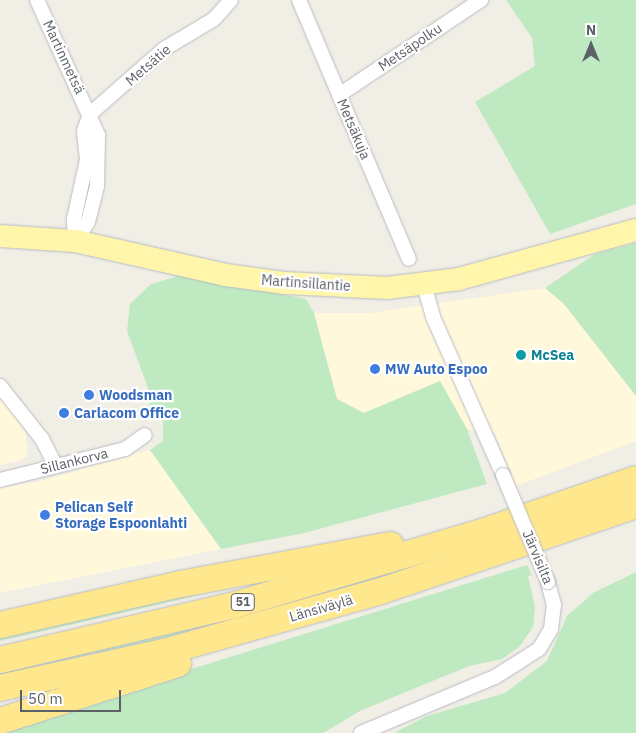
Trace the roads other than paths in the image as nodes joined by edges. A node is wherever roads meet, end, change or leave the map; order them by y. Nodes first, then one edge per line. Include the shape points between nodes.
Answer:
1 (37, 0) edge
2 (231, 0) edge
3 (299, 0) edge
4 (480, 0) edge
5 (339, 95) junction
6 (90, 114) junction
7 (636, 222) edge
8 (636, 230) edge
9 (610, 235) junction
10 (0, 236) edge
11 (75, 241) junction
12 (409, 259) dead end
13 (424, 285) junction
14 (0, 386) edge
15 (145, 435) dead end
16 (56, 466) junction
17 (636, 479) edge
18 (0, 480) edge
19 (636, 505) edge
20 (482, 532) junction
21 (381, 591) junction
22 (31, 618) junction
23 (0, 620) edge
24 (0, 625) edge
25 (0, 660) edge
26 (0, 688) edge
27 (2, 720) edge
28 (361, 733) edge

1 - 6 street, Martinmetsä
2 - 6 street, Metsätie via 214,19 164,49
3 - 5 street, Metsäkuja
4 - 5 street, Metsäpolku
5 - 12 street, Metsäkuja
6 - 11 street, Martinmetsä via 98,135 98,178 88,222
7 - 9 main road, Martinsillantie
8 - 9 main road, Martinsillantie
9 - 13 main road, Martinsillantie via 495,270
10 - 11 main road, Martinsillantie
11 - 13 main road, Martinsillantie via 226,276 285,283 388,288
13 - 28 street, Järvisilta, bridge via 433,317 548,582 554,606 551,629 539,650 495,677
14 - 16 street via 42,439
15 - 16 street, Sillankorva via 125,449
16 - 18 street, Sillankorva
17 - 20 highway, Länsiväylä / 51
19 - 21 highway, Länsiväylä / 51
20 - 22 highway via 363,549
20 - 25 highway, Länsiväylä / 51 via 231,606
21 - 26 highway, Länsiväylä / 51 via 164,652
21 - 27 highway via 240,645
22 - 23 highway
22 - 24 highway

